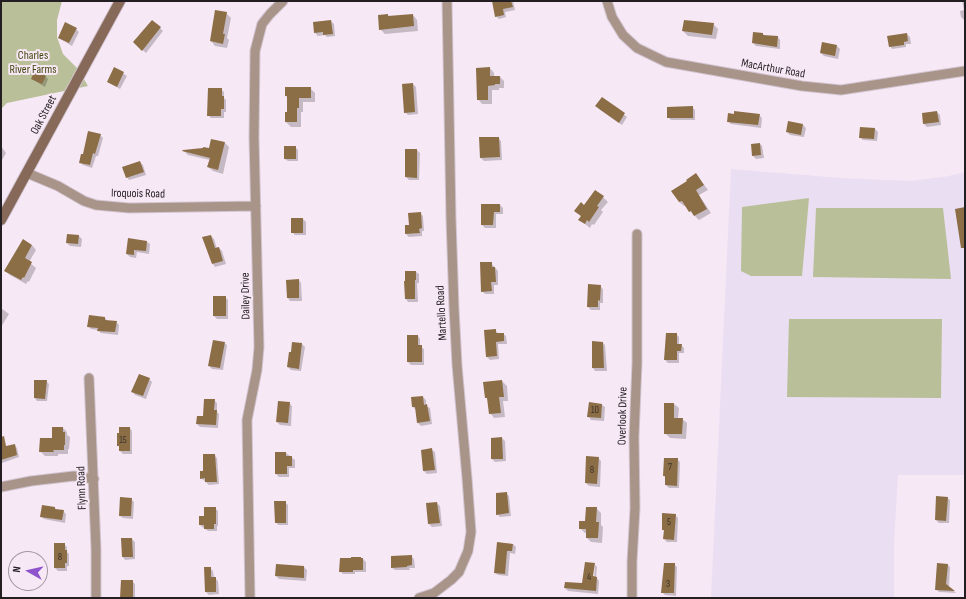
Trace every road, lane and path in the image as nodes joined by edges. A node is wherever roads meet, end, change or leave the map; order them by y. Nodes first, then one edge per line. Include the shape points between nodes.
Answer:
1 (120, 1) edge
2 (283, 1) edge
3 (448, 1) edge
4 (607, 1) edge
5 (965, 70) edge
6 (27, 173) junction
7 (256, 206) junction
8 (1, 220) edge
9 (637, 234) dead end
10 (88, 378) dead end
11 (94, 479) junction
12 (1, 487) edge
13 (96, 598) edge
14 (250, 598) edge
15 (419, 598) edge
16 (632, 598) edge

1 - 6 main road, Oak Street
2 - 7 street, Dailey Drive via 262,24 255,51
3 - 15 street, Martello Road via 450,219 457,365 471,532 468,551 459,572 434,593
4 - 5 street, MacArthur Road via 612,17 623,35 637,48 666,62 802,86 841,90
6 - 7 street, Iroquois Road via 96,204 129,208
6 - 8 main road, Oak Street
7 - 14 street, Dailey Drive via 259,347 247,420
9 - 16 street, Overlook Drive
10 - 11 street, Flynn Road
11 - 12 street via 74,476 31,480
11 - 13 street, Flynn Road

